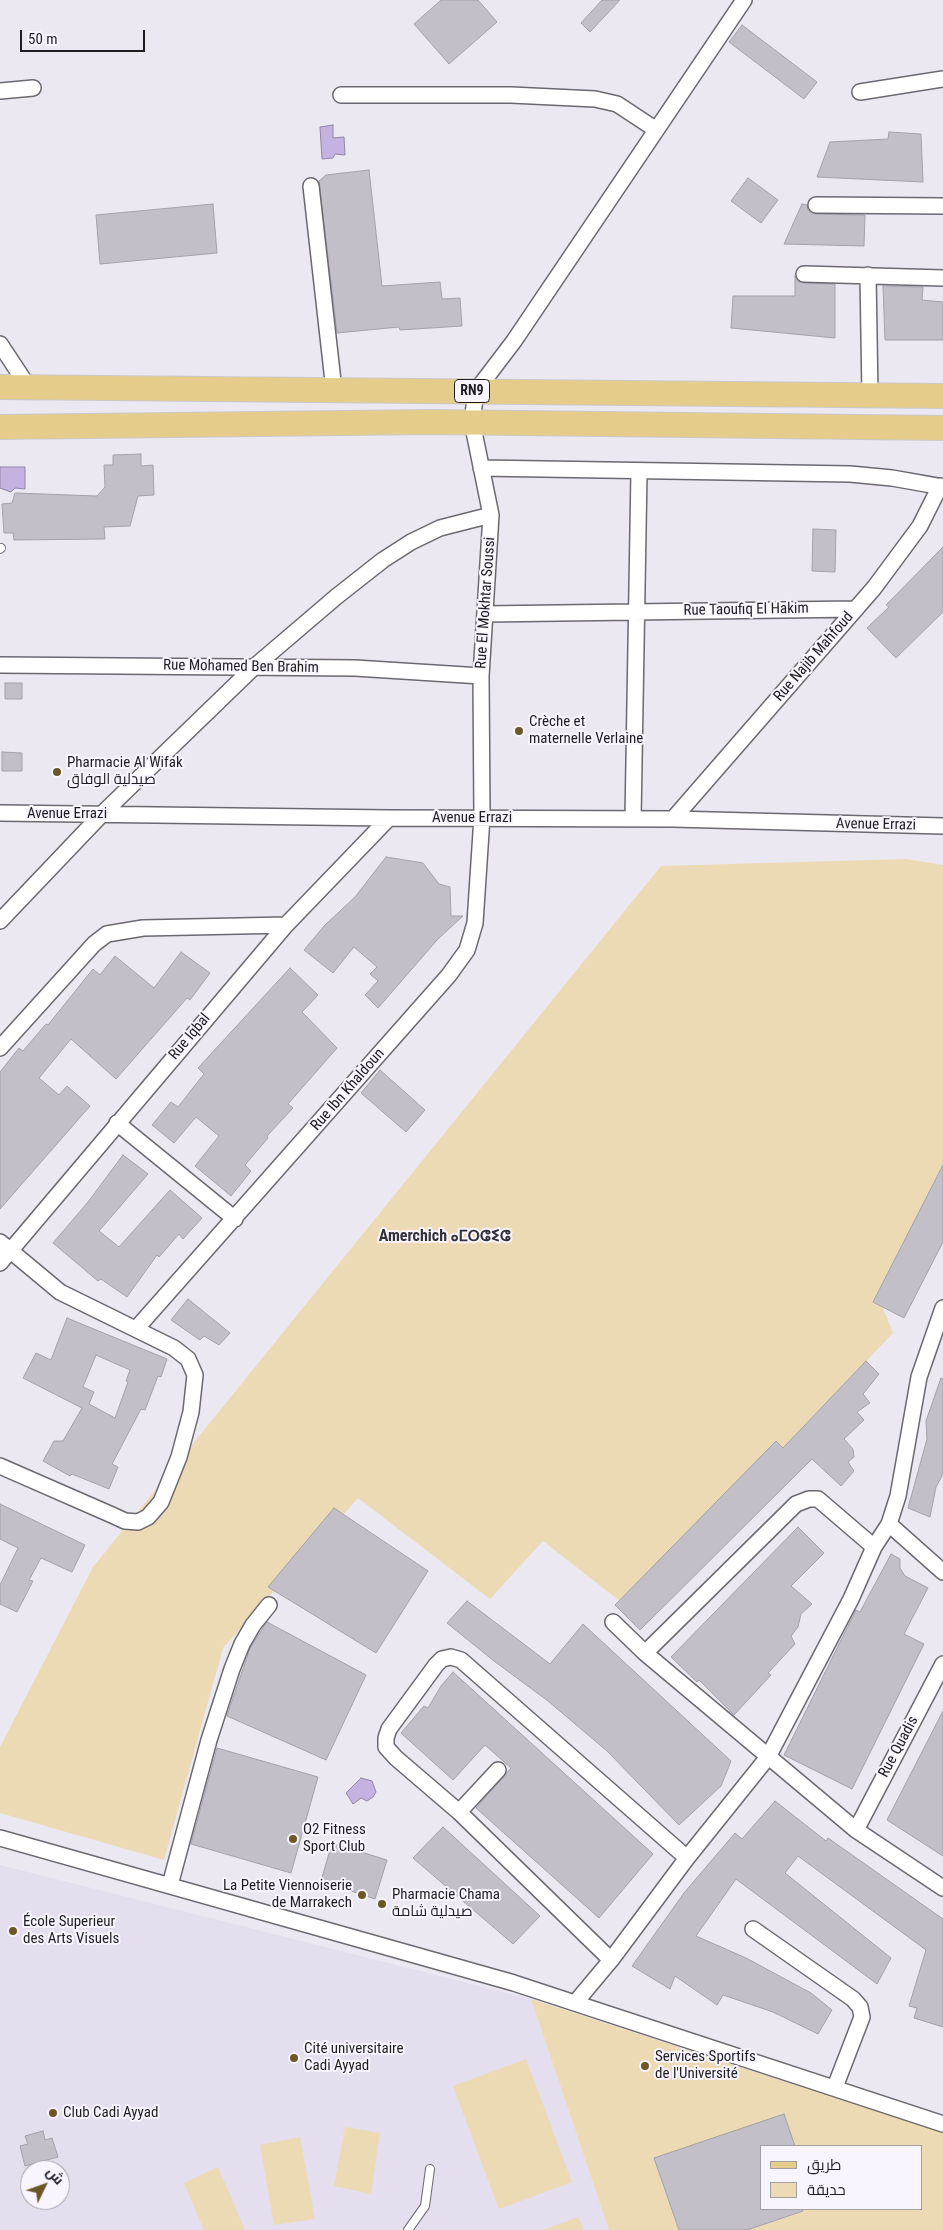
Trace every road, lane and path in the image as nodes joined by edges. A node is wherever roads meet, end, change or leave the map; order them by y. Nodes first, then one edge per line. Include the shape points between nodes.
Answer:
1 (744, 0) edge
2 (943, 79) edge
3 (33, 88) dead end
4 (0, 91) edge
5 (860, 92) dead end
6 (341, 95) dead end
7 (656, 129) junction
8 (310, 186) dead end
9 (816, 205) dead end
10 (943, 206) edge
11 (804, 274) dead end
12 (868, 275) junction
13 (943, 278) edge
14 (0, 344) edge
15 (0, 387) edge
16 (29, 388) junction
17 (334, 390) junction
18 (476, 391) junction
19 (870, 396) junction
20 (943, 396) edge
21 (472, 422) junction
22 (0, 427) edge
23 (943, 428) edge
24 (481, 468) junction
25 (639, 472) junction
26 (942, 487) edge
27 (491, 515) junction
28 (856, 608) junction
29 (636, 611) junction
30 (485, 614) junction
31 (0, 665) edge
32 (254, 667) junction
33 (481, 676) junction
34 (0, 813) edge
35 (102, 814) junction
36 (482, 817) junction
37 (389, 818) junction
38 (633, 819) junction
39 (673, 819) junction
40 (943, 826) edge
41 (0, 921) edge
42 (286, 925) junction
43 (0, 1048) edge
44 (117, 1123) junction
45 (235, 1219) junction
46 (5, 1246) edge
47 (0, 1263) edge
48 (943, 1308) edge
49 (136, 1329) junction
50 (929, 1345) junction
51 (943, 1351) edge
52 (0, 1466) edge
53 (890, 1524) junction
54 (874, 1547) junction
55 (943, 1572) edge
56 (269, 1605) dead end
57 (613, 1622) dead end
58 (645, 1653) junction
59 (943, 1664) edge
60 (768, 1758) junction
61 (498, 1770) dead end
62 (459, 1812) junction
63 (856, 1830) junction
64 (0, 1838) edge
65 (687, 1858) junction
66 (170, 1885) junction
67 (943, 1888) edge
68 (753, 1929) dead end
69 (611, 1960) junction
70 (575, 2003) junction
71 (835, 2087) junction
72 (943, 2124) edge
73 (430, 2169) dead end
74 (408, 2230) edge

1 - 7 street
2 - 5 street
3 - 4 street
6 - 7 street via 595,99 617,104
7 - 18 street via 514,341
8 - 17 street
9 - 10 street
11 - 12 street
12 - 13 street
12 - 19 street
14 - 16 street
15 - 16 main road, RN9
16 - 17 main road, RN9
17 - 18 main road, RN9
18 - 19 main road, RN9
18 - 21 street, Rue El Mokhtar Soussi
19 - 20 main road, RN9
21 - 22 main road, RN9
21 - 23 main road, RN9
21 - 24 street, Rue El Mokhtar Soussi
24 - 25 street
24 - 27 street, Rue El Mokhtar Soussi
25 - 26 street via 850,474
25 - 29 street
26 - 28 street, Rue Najib Mahfoud via 908,544
27 - 30 street, Rue El Mokhtar Soussi
27 - 32 street via 440,528 411,542 383,560
28 - 29 street, Rue Taoufiq El Hakim
28 - 39 street, Rue Najib Mahfoud
29 - 30 street, Rue Taoufiq El Hakim
29 - 38 street
30 - 33 street, Rue El Mokhtar Soussi
31 - 32 street, Rue Mohamed Ben Brahim
32 - 33 street, Rue Mohamed Ben Brahim via 355,668
32 - 35 street
33 - 36 street, Rue El Mokhtar Soussi
34 - 35 street, Avenue Errazi
35 - 37 street, Avenue Errazi
35 - 41 street
36 - 37 street, Avenue Errazi
36 - 38 street, Avenue Errazi
36 - 45 street, Rue Ibn Khaldoun via 475,923 467,950 449,975
37 - 42 street, Rue Iqbal
38 - 39 street, Avenue Errazi
39 - 40 street, Avenue Errazi
42 - 43 street via 143,928 107,934 94,944
42 - 44 street, Rue Iqbal
44 - 45 street
44 - 46 street, Rue Iqbal
45 - 49 street, Rue Ibn Khaldoun
46 - 47 street, Rue Iqbal
46 - 49 street via 60,1292
48 - 50 street
49 - 52 street via 174,1348 188,1359 195,1375 191,1412 179,1457 161,1502 148,1517 138,1522 125,1521
50 - 51 street
50 - 53 street via 919,1377
53 - 54 street
53 - 55 street
54 - 58 street via 818,1500 809,1499 796,1504
54 - 60 street
56 - 66 street via 242,1644 232,1669 209,1740
57 - 58 street
58 - 60 street
59 - 63 street, Rue Quadis
60 - 63 street
60 - 65 street
61 - 62 street
62 - 65 street via 386,1747 389,1729 436,1665 451,1657 461,1660
62 - 69 street
63 - 67 street
64 - 66 street
65 - 69 street
66 - 70 street
68 - 71 street via 860,2007 862,2017
69 - 70 street
70 - 71 street
71 - 72 street
73 - 74 lane via 425,2206

